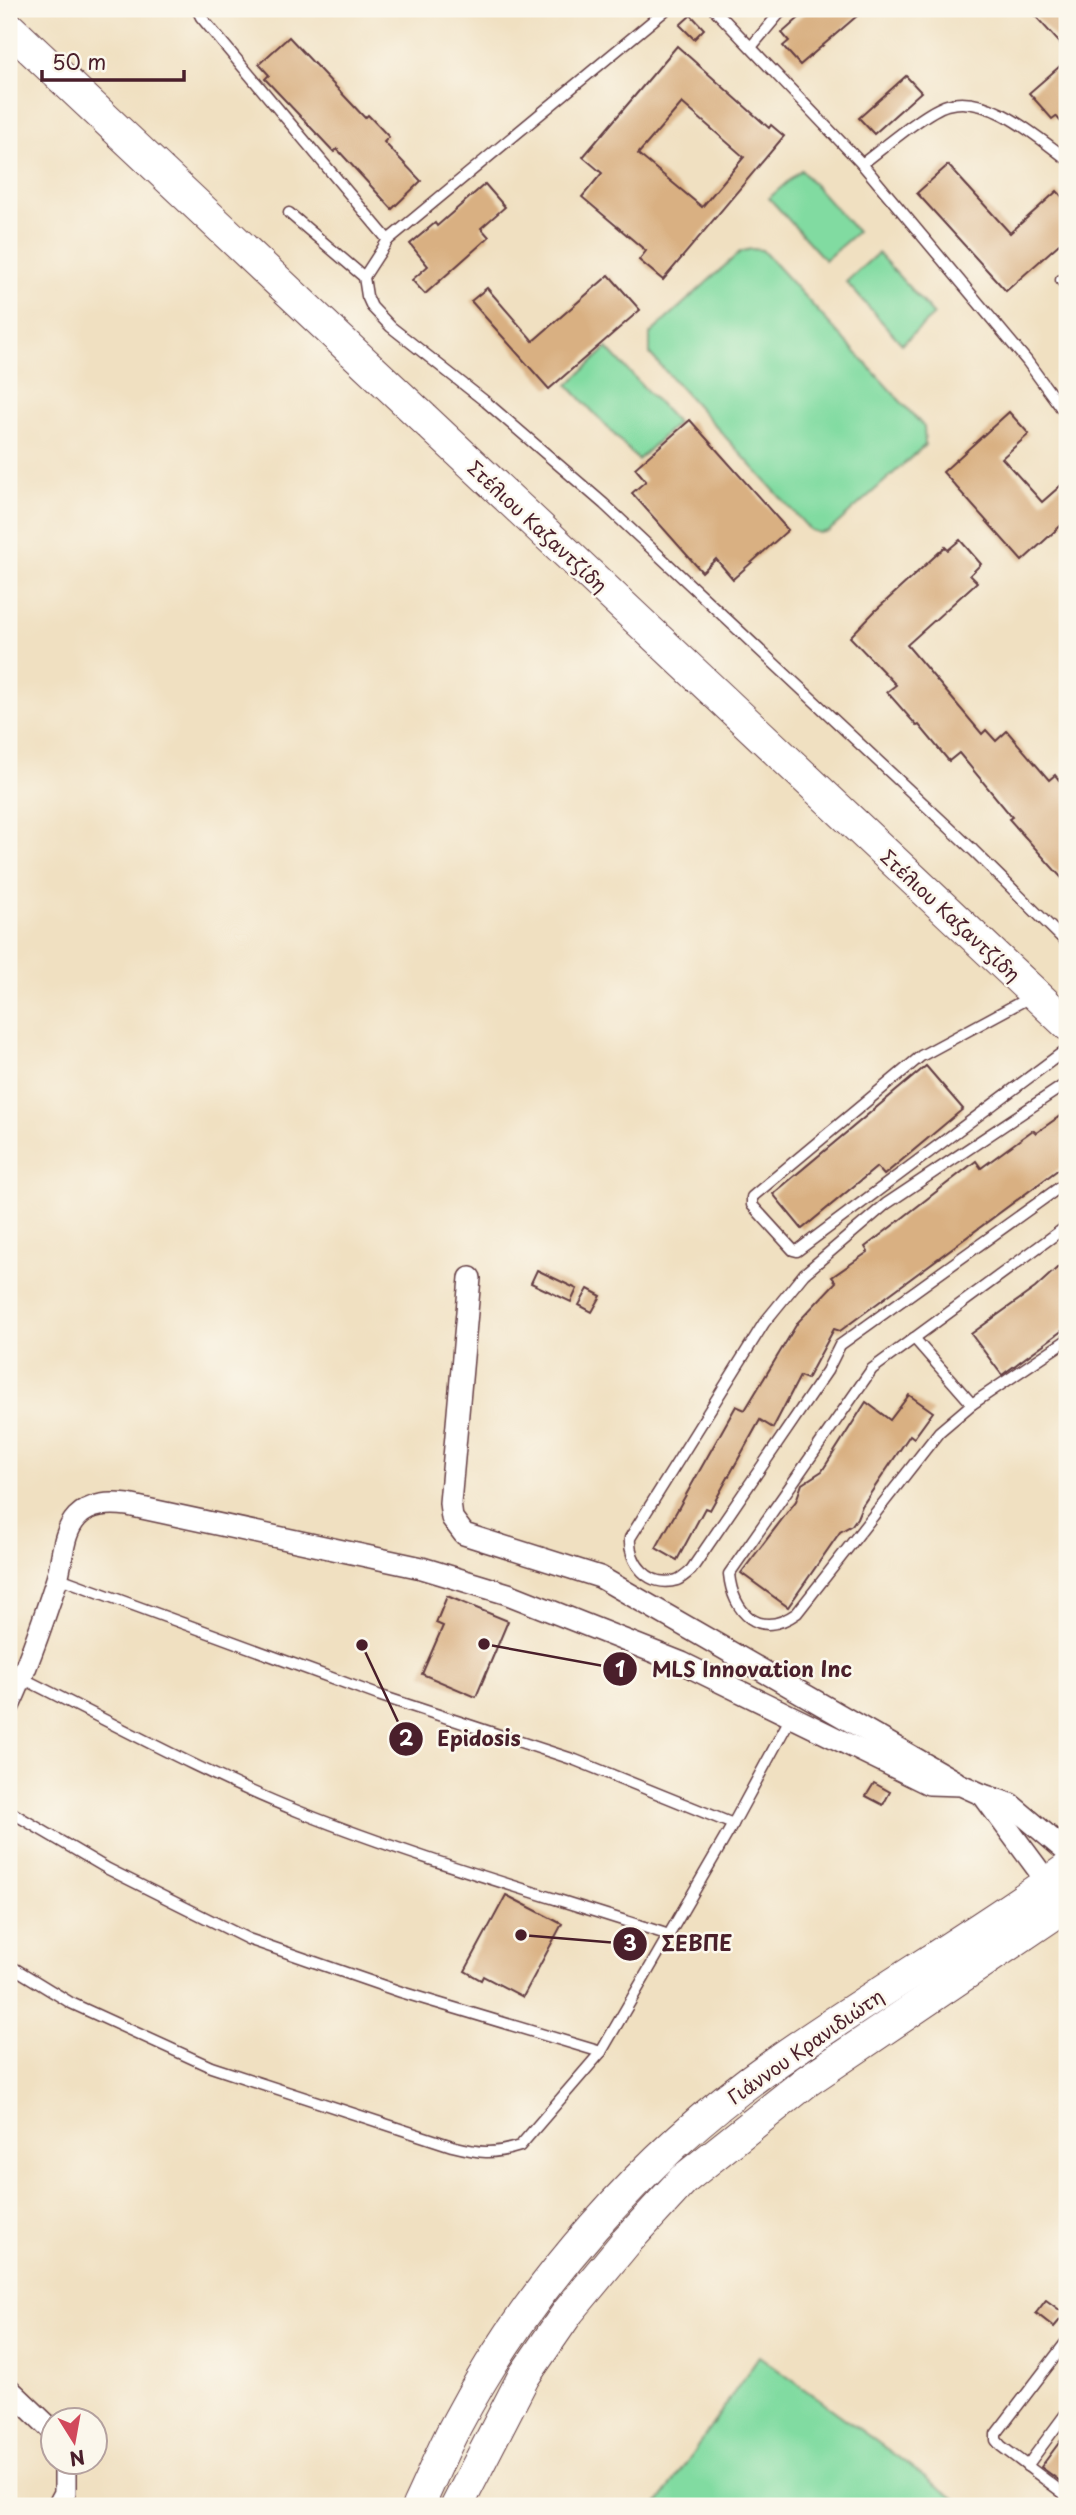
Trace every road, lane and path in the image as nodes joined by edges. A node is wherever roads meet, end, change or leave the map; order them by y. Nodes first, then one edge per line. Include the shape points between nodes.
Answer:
1 (197, 9) edge
2 (667, 9) edge
3 (714, 9) edge
4 (783, 9) edge
5 (9, 28) edge
6 (751, 47) junction
7 (1067, 159) edge
8 (862, 164) junction
9 (289, 213) dead end
10 (388, 240) junction
11 (364, 277) junction
12 (1067, 416) edge
13 (1067, 943) edge
14 (1036, 994) junction
15 (1067, 1024) edge
16 (1067, 1049) edge
17 (1067, 1083) edge
18 (1067, 1182) edge
19 (1067, 1226) edge
20 (470, 1278) dead end
21 (914, 1338) junction
22 (1067, 1340) edge
23 (971, 1404) junction
24 (57, 1577) junction
25 (22, 1678) junction
26 (9, 1706) edge
27 (791, 1717) junction
28 (961, 1785) junction
29 (983, 1795) junction
30 (9, 1811) edge
31 (733, 1824) junction
32 (1067, 1852) edge
33 (1061, 1886) edge
34 (669, 1935) junction
35 (9, 1965) edge
36 (601, 2052) junction
37 (1067, 2341) edge
38 (9, 2389) edge
39 (1067, 2412) edge
40 (38, 2417) edge
41 (1027, 2466) junction
42 (65, 2476) edge
43 (1067, 2496) edge
44 (58, 2506) edge
45 (418, 2506) edge
46 (457, 2506) edge

1 - 10 lane
2 - 10 lane
3 - 6 lane
4 - 6 lane
5 - 14 street, Στέλιου Καζαντζίδη
6 - 8 lane
7 - 8 lane via 992,109 960,103 931,113
8 - 12 lane via 1027,361
9 - 11 lane
10 - 11 lane
11 - 13 lane via 366,296 391,327 604,504
14 - 15 street, Στέλιου Καζαντζίδη
14 - 16 lane via 921,1056 752,1197 752,1205 797,1251
17 - 18 lane via 886,1204 804,1274 751,1343 629,1538 631,1556 642,1572 668,1581 691,1570 841,1345
19 - 21 lane
20 - 28 street via 450,1503 452,1518 464,1534 600,1577
21 - 23 lane
21 - 23 lane via 872,1369 729,1574 740,1610 754,1620 772,1623 797,1613 939,1432
22 - 23 lane
24 - 25 street
24 - 27 street via 76,1518 107,1503 128,1504 422,1568 508,1594 682,1663
24 - 31 lane via 378,1695 575,1760
25 - 26 street
25 - 34 lane via 299,1812
27 - 28 street via 929,1784
27 - 31 lane
28 - 29 street
29 - 32 street via 1010,1804
29 - 33 street
30 - 36 lane via 108,1869 248,1939 401,1992
31 - 34 lane
33 - 45 street, Γιάννου Κρανιδιώτη via 770,2066 680,2140 606,2211 503,2346 456,2424
33 - 46 street, Γιάννου Κρανιδιώτη via 683,2180 568,2312 524,2376
34 - 36 lane
35 - 36 lane via 71,2003 211,2067 484,2154 520,2146
37 - 41 lane via 996,2434 1001,2446
38 - 40 street
39 - 41 lane
41 - 43 lane
42 - 44 street via 65,2493

